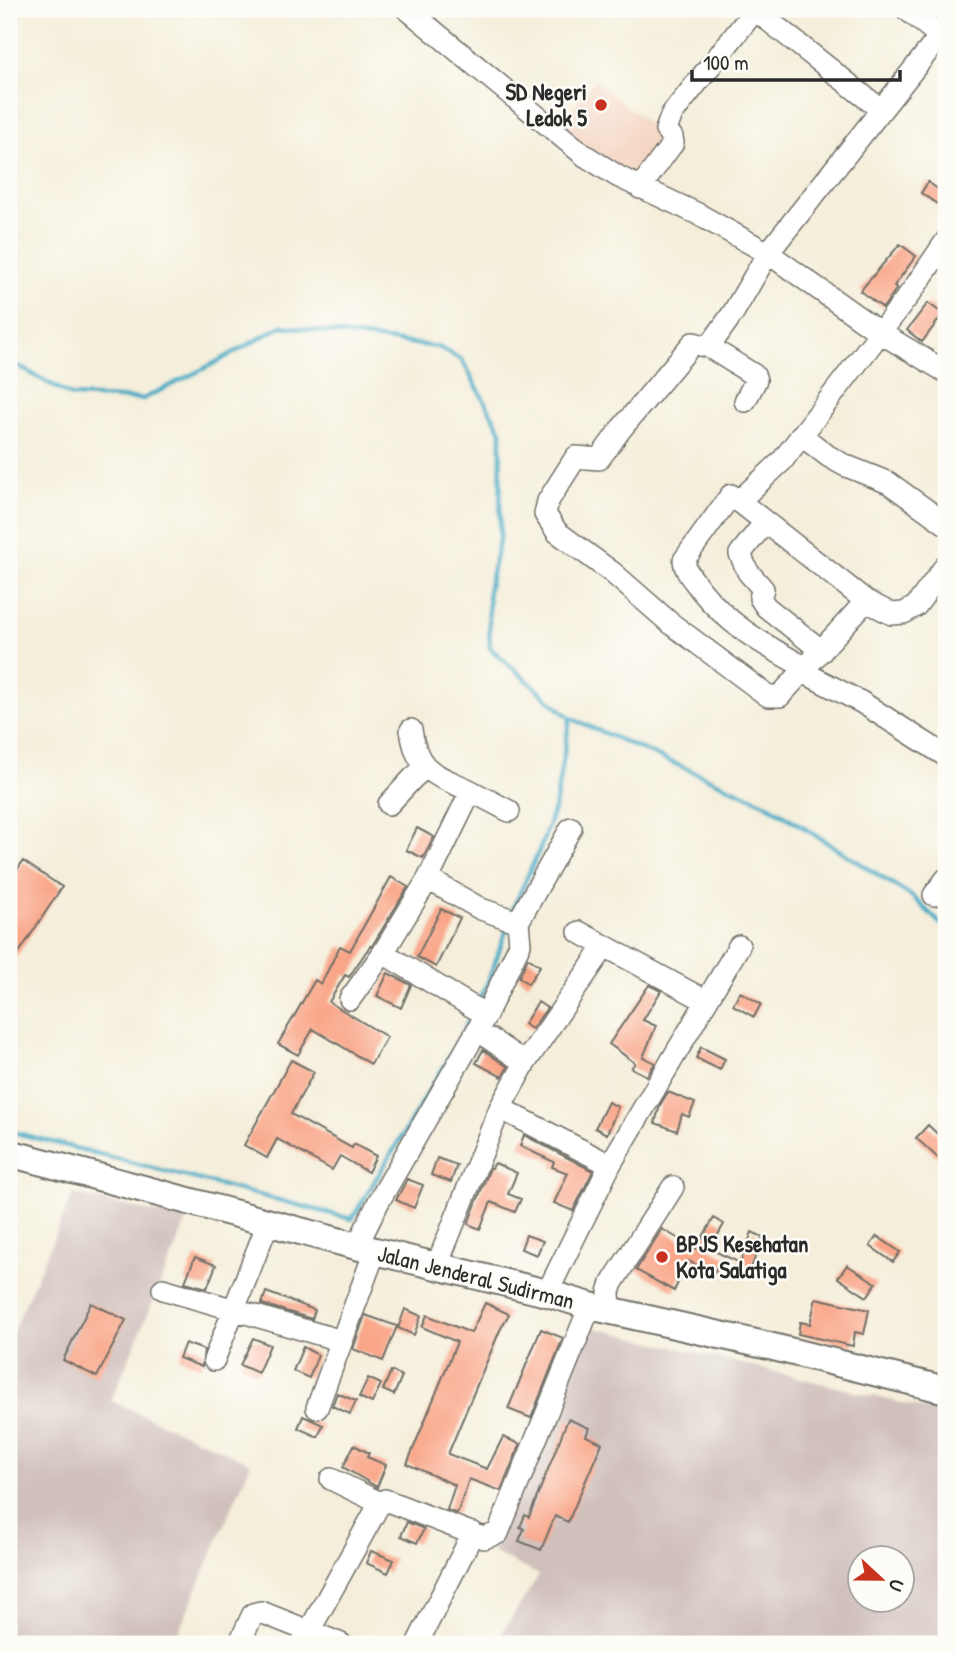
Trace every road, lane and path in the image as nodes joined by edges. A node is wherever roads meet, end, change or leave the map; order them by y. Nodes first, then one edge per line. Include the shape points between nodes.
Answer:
1 (407, 9) edge
2 (754, 9) edge
3 (906, 9) edge
4 (943, 39) edge
5 (880, 110) junction
6 (640, 188) junction
7 (946, 241) edge
8 (768, 253) junction
9 (879, 332) junction
10 (709, 347) junction
11 (946, 372) edge
12 (745, 401) dead end
13 (801, 435) junction
14 (729, 494) junction
15 (765, 522) junction
16 (946, 524) edge
17 (946, 565) edge
18 (866, 601) junction
19 (822, 651) junction
20 (804, 670) junction
21 (411, 730) dead end
22 (946, 756) edge
23 (425, 768) junction
24 (471, 791) junction
25 (389, 804) dead end
26 (509, 811) dead end
27 (571, 828) dead end
28 (428, 879) junction
29 (509, 919) junction
30 (579, 932) dead end
31 (605, 946) junction
32 (739, 946) dead end
33 (383, 953) junction
34 (350, 999) dead end
35 (706, 1001) junction
36 (477, 1009) junction
37 (490, 1039) dead end
38 (525, 1063) junction
39 (500, 1108) junction
40 (9, 1153) edge
41 (610, 1165) junction
42 (673, 1187) dead end
43 (268, 1223) junction
44 (366, 1248) junction
45 (437, 1265) junction
46 (163, 1289) dead end
47 (547, 1293) junction
48 (600, 1308) junction
49 (235, 1309) junction
50 (342, 1341) junction
51 (214, 1360) dead end
52 (946, 1390) edge
53 (317, 1409) dead end
54 (331, 1479) dead end
55 (380, 1503) junction
56 (473, 1533) junction
57 (305, 1637) edge
58 (239, 1644) edge
59 (341, 1644) edge
60 (417, 1644) edge

1 - 6 street via 584,155
2 - 5 street
2 - 6 street via 672,114 666,130 673,143
3 - 4 street
4 - 5 street
5 - 8 street
6 - 8 street
7 - 9 street
8 - 9 street
8 - 10 street
9 - 11 street
9 - 13 street
10 - 12 street via 754,375 756,380
10 - 20 street via 693,344 599,459 576,457 548,501 545,514 557,532 768,696 780,696
13 - 14 street via 782,461
13 - 16 street via 836,460 889,484
14 - 15 street
14 - 20 street via 684,560 685,569 731,623
15 - 18 street
15 - 19 street via 740,554 763,590 760,598 766,607
17 - 18 street via 916,606 904,613 892,614
18 - 19 street
19 - 20 street
20 - 22 street
21 - 23 street via 418,760
23 - 24 street
23 - 25 street
24 - 26 street
24 - 28 street
27 - 29 street
28 - 29 street
28 - 33 street
29 - 36 street via 520,944
30 - 31 street
31 - 35 street
31 - 38 street
32 - 35 street
33 - 34 street
33 - 36 street
35 - 41 street
36 - 44 street via 379,1201
37 - 38 street
38 - 39 street
39 - 41 street
39 - 45 street
40 - 43 main road, Jalan Jenderal Sudirman
41 - 47 street
42 - 48 street
43 - 44 main road, Jalan Jenderal Sudirman
43 - 49 street
44 - 45 main road, Jalan Jenderal Sudirman
44 - 50 street
45 - 47 main road, Jalan Jenderal Sudirman
46 - 49 street
47 - 48 main road, Jalan Jenderal Sudirman
48 - 52 main road, Jalan Jenderal Sudirman
48 - 56 street via 498,1533 484,1538
49 - 50 street
49 - 51 street
50 - 53 street
54 - 55 street
55 - 56 street via 385,1500
55 - 57 street
56 - 60 street
57 - 58 street via 261,1612 253,1614
57 - 59 street

